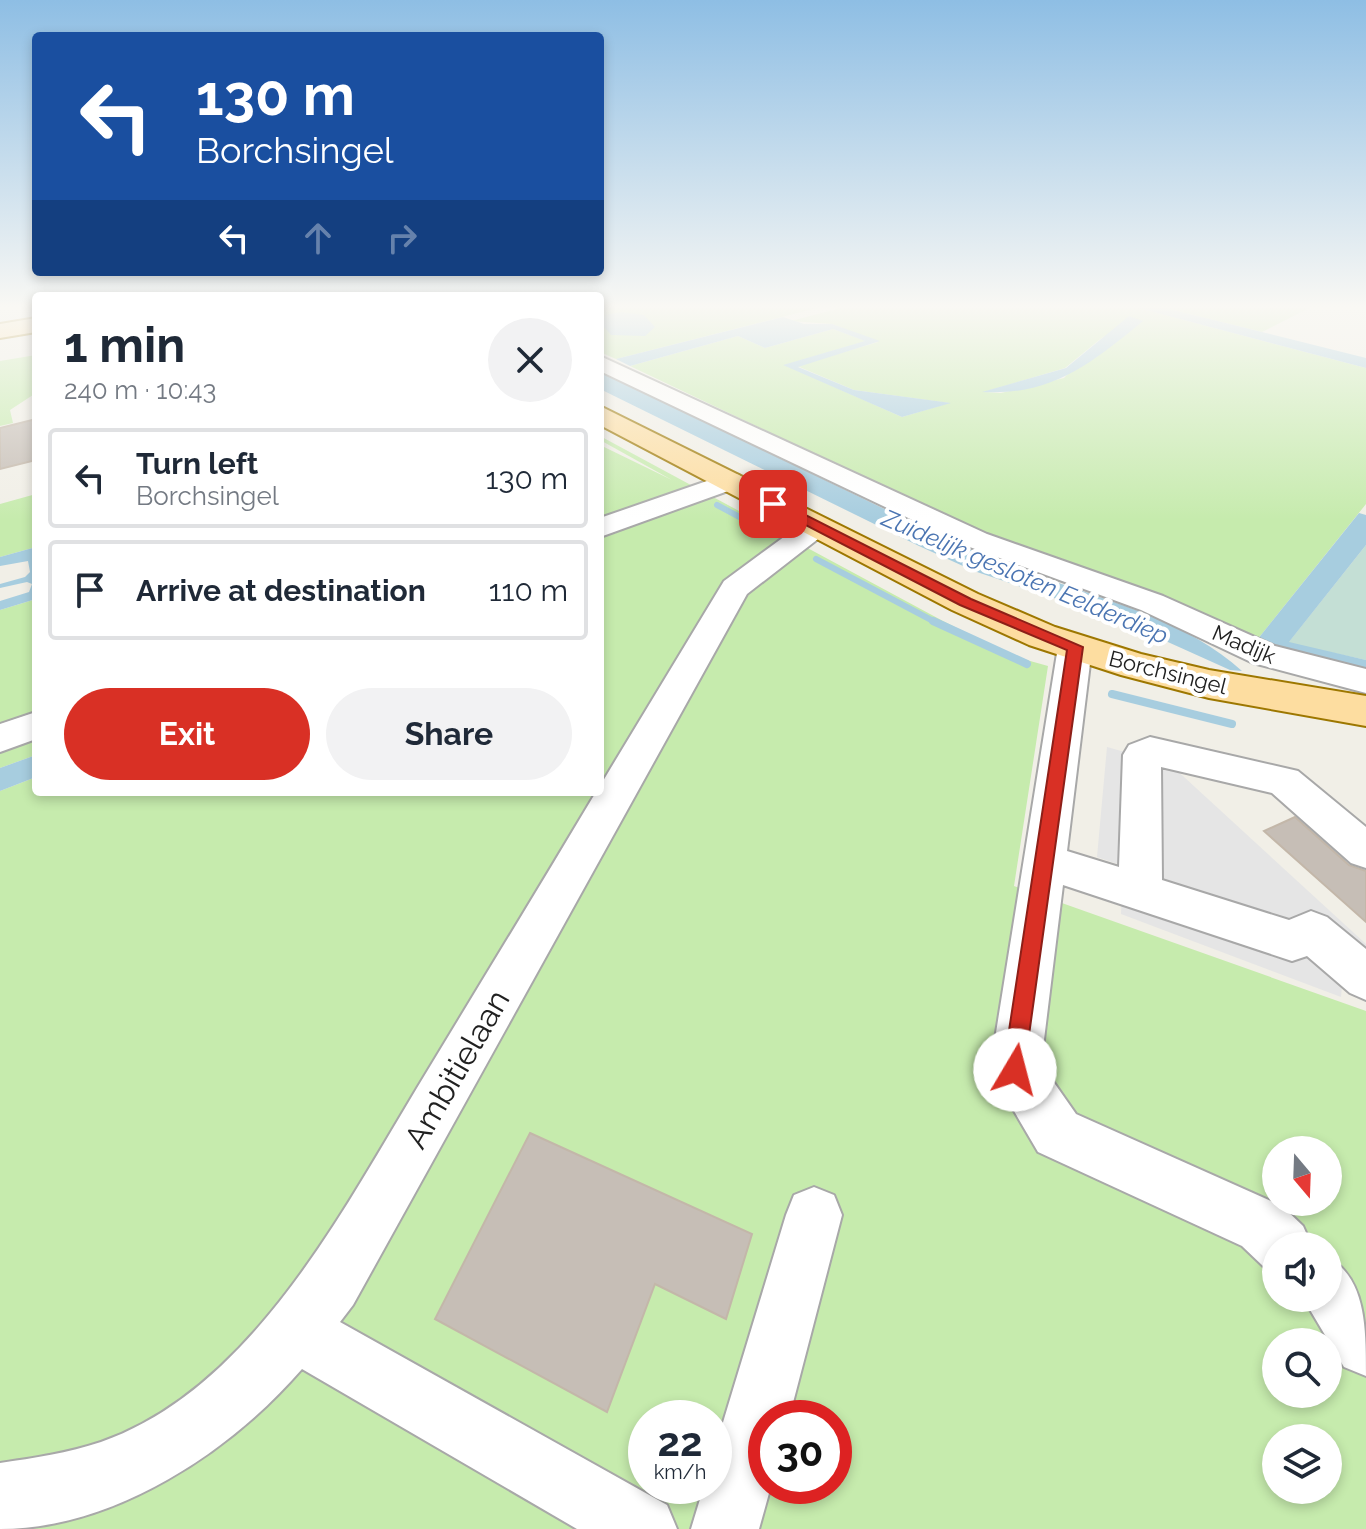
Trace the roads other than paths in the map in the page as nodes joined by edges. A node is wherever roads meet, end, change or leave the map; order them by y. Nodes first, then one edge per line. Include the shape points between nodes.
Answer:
1 (631, 377) edge
2 (604, 416) edge
3 (730, 481) junction
4 (817, 526) junction
5 (604, 527) edge
6 (1075, 647) junction
7 (1366, 681) edge
8 (1263, 695) junction
9 (1366, 711) edge
10 (1366, 725) edge
11 (32, 726) edge
12 (0, 738) edge
13 (1366, 851) edge
14 (1046, 862) junction
15 (1140, 892) junction
16 (1366, 978) edge
17 (814, 1215) dead end
18 (1268, 1232) edge
19 (1342, 1308) edge
20 (296, 1331) junction
21 (1366, 1345) edge
22 (0, 1497) edge
23 (643, 1529) edge
24 (725, 1529) edge

1 - 7 street, Madijk via 977,540 1152,603 1265,655
2 - 3 main road, Borchsingel
3 - 4 main road, Borchsingel
3 - 5 street
4 - 6 main road, Borchsingel via 965,602
4 - 20 street, Ambitielaan via 735,588 332,1284
6 - 8 main road, Borchsingel
6 - 14 street
8 - 9 main road, Borchsingel
8 - 10 main road, Borchsingel
11 - 12 street
13 - 15 street via 1284,781 1150,751 1142,755
14 - 15 street
14 - 18 street via 1015,1070 1057,1133
15 - 16 street via 1292,941 1311,931
17 - 24 street
19 - 21 street
20 - 22 street, Ambitielaan via 220,1409 154,1455 46,1493
20 - 23 street

